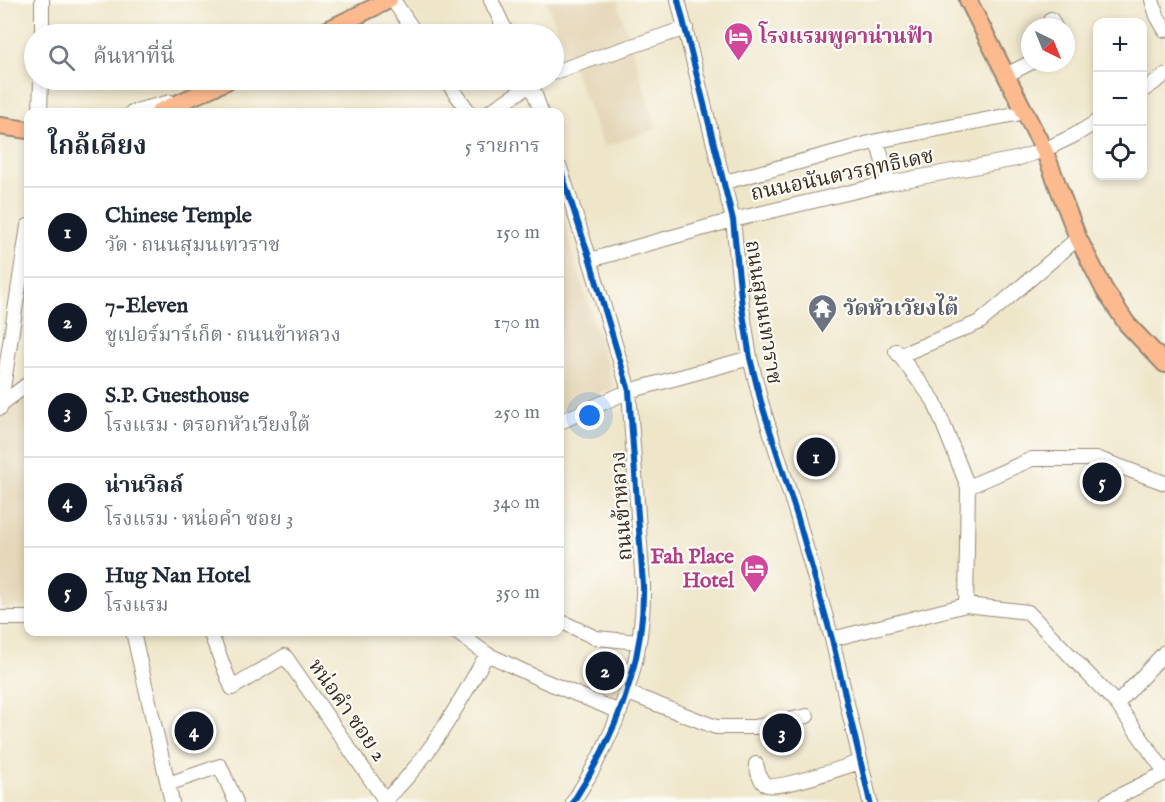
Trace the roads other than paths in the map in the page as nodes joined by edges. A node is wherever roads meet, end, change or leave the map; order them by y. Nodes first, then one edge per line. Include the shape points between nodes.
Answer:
1 (42, 0) edge
2 (391, 0) edge
3 (490, 0) edge
4 (678, 0) edge
5 (968, 0) edge
6 (1152, 0) edge
7 (42, 24) edge
8 (340, 24) edge
9 (409, 24) edge
10 (502, 24) edge
11 (686, 28) junction
12 (1165, 30) edge
13 (1021, 68) edge
14 (564, 69) edge
15 (1006, 75) junction
16 (1165, 75) edge
17 (1147, 88) edge
18 (41, 90) edge
19 (207, 90) edge
20 (453, 90) edge
21 (520, 90) edge
22 (535, 90) edge
23 (201, 93) junction
24 (40, 108) edge
25 (147, 108) edge
26 (168, 108) edge
27 (180, 108) edge
28 (466, 108) edge
29 (495, 108) edge
30 (540, 108) edge
31 (1024, 112) junction
32 (1093, 124) edge
33 (0, 126) edge
34 (24, 129) edge
35 (878, 141) junction
36 (1044, 150) junction
37 (725, 182) junction
38 (889, 183) junction
39 (564, 192) edge
40 (733, 220) junction
41 (1078, 238) junction
42 (24, 252) edge
43 (590, 260) junction
44 (750, 358) junction
45 (1165, 364) edge
46 (24, 387) edge
47 (629, 391) junction
48 (0, 406) edge
49 (564, 420) edge
50 (1165, 483) edge
51 (968, 488) junction
52 (966, 605) junction
53 (0, 618) edge
54 (24, 618) edge
55 (564, 623) edge
56 (134, 636) edge
57 (212, 636) edge
58 (462, 636) edge
59 (832, 639) junction
60 (639, 642) junction
61 (1165, 652) edge
62 (487, 654) junction
63 (628, 693) junction
64 (1117, 704) junction
65 (620, 712) junction
66 (807, 716) dead end
67 (860, 762) junction
68 (756, 764) dead end
69 (1165, 772) edge
70 (168, 784) junction
71 (384, 801) edge
72 (172, 802) edge
73 (236, 802) edge
74 (573, 802) edge
75 (870, 802) edge
76 (1107, 802) edge

1 - 7 street
2 - 8 main road
2 - 9 street
3 - 10 street
4 - 11 street, ถนนสุมนเทวราช
5 - 15 main road
6 - 12 street
11 - 14 street
11 - 37 street, ถนนสุมนเทวราช
13 - 15 street
15 - 31 main road
16 - 17 street
18 - 24 street
19 - 23 main road
20 - 28 street
21 - 29 street
22 - 30 street
23 - 25 street
23 - 26 main road
23 - 27 street
31 - 35 street
31 - 36 main road
32 - 36 street, ถนนอนันตวรฤทธิเดช
33 - 34 main road
35 - 37 street
35 - 38 street
36 - 38 street, ถนนอนันตวรฤทธิเดช
36 - 41 main road
37 - 40 street, ถนนสุมนเทวราช
38 - 40 street, ถนนอนันตวรฤทธิเดช
39 - 43 street, ถนนข้าหลวง
40 - 43 street, ถนนอนันตวรฤทธิเดช
40 - 44 street, ถนนสุมนเทวราช
41 - 45 main road via 1121,315
41 - 51 street via 980,322 898,353 934,401
42 - 48 street
43 - 47 street, ถนนข้าหลวง
44 - 47 street
44 - 59 street, ถนนสุมนเทวราช
46 - 48 street
47 - 49 street
47 - 60 street, ถนนข้าหลวง via 644,610
50 - 51 street via 1099,459 1032,459
51 - 52 street
52 - 59 street
52 - 64 street via 1028,612
53 - 54 street
55 - 60 street via 596,638
56 - 70 street
57 - 71 street, หน่อคำ ซอย 2 via 232,688 285,656
58 - 62 street
59 - 67 street, ถนนสุมนเทวราช
60 - 63 street, ถนนข้าหลวง
61 - 64 street
62 - 65 street
62 - 71 street via 446,725 412,772
63 - 65 street, ถนนข้าหลวง
63 - 66 street via 716,728 755,727
64 - 69 street
65 - 74 street, ถนนข้าหลวง
67 - 68 street via 773,785 762,781
67 - 75 street, ถนนสุมนเทวราช
69 - 76 street
70 - 72 street
70 - 73 street via 220,766

